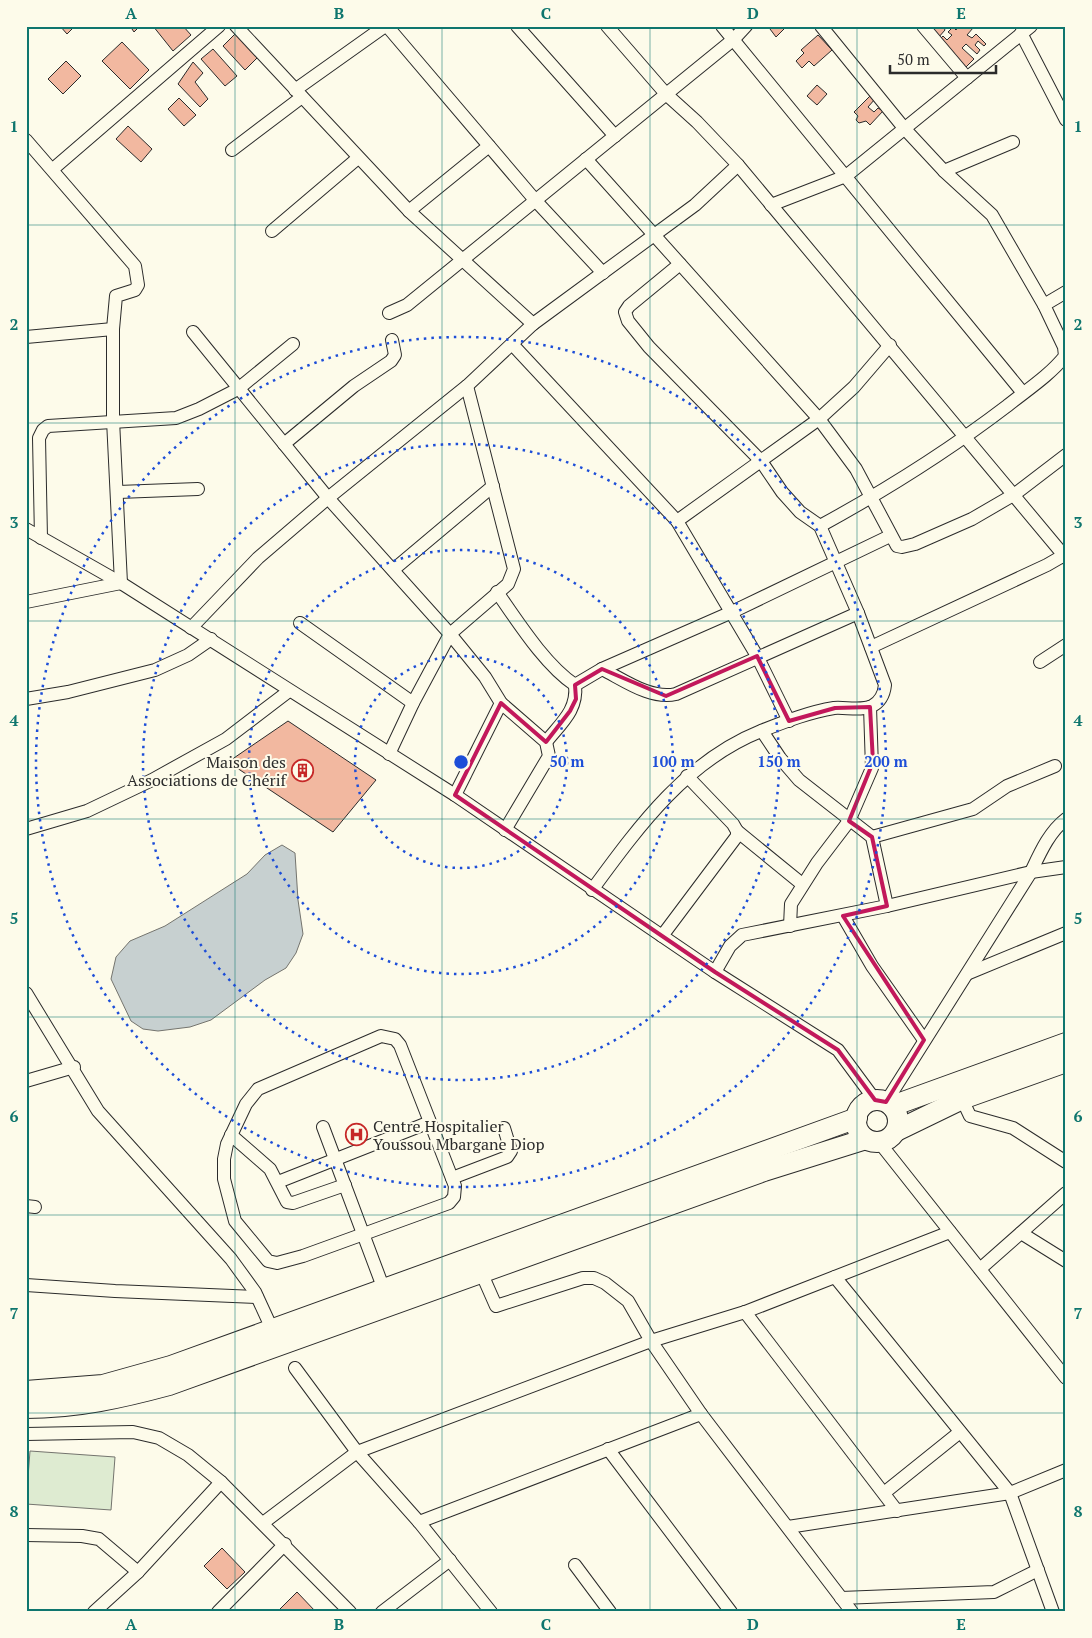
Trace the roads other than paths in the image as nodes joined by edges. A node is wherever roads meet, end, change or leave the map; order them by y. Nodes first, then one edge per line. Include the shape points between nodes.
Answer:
1 (219, 26) edge
2 (236, 26) edge
3 (386, 26) edge
4 (517, 26) edge
5 (607, 26) edge
6 (722, 26) edge
7 (746, 26) edge
8 (821, 26) edge
9 (922, 26) edge
10 (1026, 29) edge
11 (734, 39) junction
12 (967, 78) junction
13 (298, 94) junction
14 (666, 94) junction
15 (1066, 120) edge
16 (904, 128) junction
17 (615, 136) junction
18 (26, 140) edge
19 (1013, 142) dead end
20 (489, 146) junction
21 (232, 150) dead end
22 (358, 158) junction
23 (586, 159) junction
24 (738, 165) junction
25 (53, 169) junction
26 (944, 171) junction
27 (846, 176) junction
28 (535, 200) junction
29 (770, 205) junction
30 (409, 211) junction
31 (272, 231) dead end
32 (654, 235) junction
33 (464, 259) junction
34 (680, 264) junction
35 (603, 273) junction
36 (1066, 292) edge
37 (1044, 305) junction
38 (389, 313) dead end
39 (533, 324) junction
40 (113, 329) junction
41 (192, 332) dead end
42 (26, 336) edge
43 (392, 340) dead end
44 (292, 344) dead end
45 (512, 344) junction
46 (890, 345) junction
47 (466, 386) junction
48 (238, 389) junction
49 (1023, 393) junction
50 (818, 419) junction
51 (113, 420) junction
52 (966, 437) junction
53 (284, 444) junction
54 (1066, 455) edge
55 (761, 461) junction
56 (493, 486) junction
57 (198, 489) dead end
58 (118, 492) junction
59 (1015, 494) junction
60 (328, 498) junction
61 (871, 498) junction
62 (677, 520) junction
63 (820, 526) junction
64 (26, 528) edge
65 (890, 536) junction
66 (41, 538) junction
67 (1065, 556) edge
68 (837, 562) junction
69 (393, 570) junction
70 (121, 583) junction
71 (497, 592) junction
72 (26, 602) edge
73 (732, 612) junction
74 (858, 613) junction
75 (300, 623) dead end
76 (191, 628) junction
77 (450, 634) junction
78 (210, 639) junction
79 (1066, 645) edge
80 (871, 648) junction
81 (757, 656) junction
82 (1040, 662) dead end
83 (602, 669) junction
84 (575, 685) junction
85 (290, 691) junction
86 (26, 699) edge
87 (413, 703) junction
88 (501, 703) junction
89 (870, 707) junction
90 (789, 721) junction
91 (762, 730) junction
92 (546, 742) junction
93 (389, 754) junction
94 (1055, 766) dead end
95 (687, 776) junction
96 (454, 796) junction
97 (1066, 819) edge
98 (848, 820) junction
99 (26, 829) edge
100 (505, 830) junction
101 (737, 831) junction
102 (872, 837) junction
103 (1066, 867) edge
104 (1031, 872) junction
105 (802, 884) junction
106 (592, 890) junction
107 (887, 906) junction
108 (843, 916) junction
109 (790, 926) junction
110 (1066, 933) edge
111 (662, 936) junction
112 (714, 972) junction
113 (969, 972) junction
114 (26, 993) edge
115 (31, 1009) edge
116 (924, 1040) junction
117 (1066, 1043) edge
118 (1066, 1062) edge
119 (74, 1067) junction
120 (26, 1081) edge
121 (962, 1100) junction
122 (884, 1103) junction
123 (857, 1118) junction
124 (430, 1122) junction
125 (323, 1127) dead end
126 (504, 1128) dead end
127 (896, 1131) junction
128 (231, 1135) junction
129 (873, 1140) junction
130 (336, 1160) junction
131 (1066, 1162) edge
132 (452, 1178) junction
133 (278, 1182) junction
134 (345, 1185) junction
135 (1066, 1193) edge
136 (950, 1232) junction
137 (1021, 1233) junction
138 (363, 1234) junction
139 (1066, 1260) edge
140 (980, 1269) junction
141 (481, 1272) junction
142 (835, 1277) junction
143 (26, 1285) edge
144 (257, 1297) junction
145 (386, 1297) junction
146 (745, 1312) junction
147 (272, 1329) junction
148 (651, 1341) junction
149 (295, 1368) dead end
150 (1065, 1376) edge
151 (26, 1391) edge
152 (26, 1408) edge
153 (701, 1414) junction
154 (960, 1432) junction
155 (26, 1434) edge
156 (608, 1449) junction
157 (357, 1452) junction
158 (1066, 1470) edge
159 (221, 1482) junction
160 (884, 1493) junction
161 (1010, 1494) junction
162 (898, 1511) junction
163 (420, 1522) junction
164 (263, 1523) junction
165 (788, 1527) junction
166 (26, 1535) edge
167 (285, 1544) junction
168 (450, 1560) junction
169 (575, 1565) dead end
170 (1038, 1570) junction
171 (138, 1572) junction
172 (841, 1598) junction
173 (343, 1609) edge
174 (94, 1612) edge
175 (218, 1612) edge
176 (382, 1612) edge
177 (491, 1612) edge
178 (610, 1612) edge
179 (731, 1612) edge
180 (852, 1612) edge
181 (1053, 1612) edge

1 - 25 street
2 - 13 street
3 - 13 street
3 - 20 street
4 - 17 street
5 - 14 street
6 - 11 street
7 - 11 street
8 - 16 street
9 - 12 street
10 - 12 street
10 - 15 street
11 - 14 street
11 - 27 street
12 - 16 street
13 - 21 street
13 - 22 street
14 - 17 street
14 - 24 street
16 - 26 street
16 - 27 street
17 - 23 street
18 - 25 street
19 - 26 street
20 - 28 street
20 - 30 street
22 - 30 street
22 - 31 street
23 - 28 street
23 - 32 street
24 - 29 street
24 - 32 street via 695,205
25 - 40 street via 135,266 138,288 116,296
26 - 37 street via 992,216
27 - 29 street
27 - 49 street
28 - 33 street
28 - 35 street
29 - 46 street
30 - 33 street
32 - 34 street
32 - 35 street
33 - 38 street via 408,305
33 - 39 street
34 - 50 street
34 - 55 street via 628,306 625,312 628,321 649,347
35 - 39 street
36 - 37 street
37 - 49 street via 1066,356
39 - 45 street
40 - 42 street
40 - 51 street
41 - 48 street
43 - 53 street via 395,355 391,361 354,386
44 - 48 street
45 - 47 street
45 - 62 street
46 - 50 street via 854,387
46 - 52 street
47 - 56 street
47 - 60 street
48 - 51 street via 176,418
48 - 53 street
49 - 52 street
50 - 55 street
50 - 61 street via 856,469
51 - 58 street
51 - 66 street via 48,426 42,430 39,438
52 - 59 street
52 - 61 street
53 - 60 street
54 - 59 street
55 - 62 street
55 - 63 street via 800,512
56 - 69 street
56 - 71 street via 514,568 508,584
57 - 58 street
58 - 70 street
59 - 65 street via 972,519 914,544 900,547
59 - 67 street
60 - 69 street
60 - 76 street via 258,558
61 - 63 street
61 - 65 street
62 - 73 street
63 - 68 street
64 - 66 street
65 - 68 street
66 - 70 street
67 - 80 street
68 - 73 street
68 - 74 street
69 - 77 street
70 - 72 street
70 - 76 street
71 - 77 street
71 - 84 street via 562,676
73 - 81 street
73 - 83 street
74 - 80 street
74 - 81 street
75 - 87 street
76 - 78 street
77 - 87 street
77 - 88 street via 485,677
78 - 85 street
78 - 86 street via 188,655 155,670
79 - 82 street
80 - 89 street via 885,685 883,696
81 - 83 street via 666,696 651,693
81 - 90 street
83 - 84 street
84 - 92 street via 576,699 570,711
85 - 93 street
85 - 99 street via 226,739 152,780 87,811
87 - 93 street
88 - 92 street
88 - 96 street
89 - 90 street via 834,708
89 - 98 street via 873,762 860,799
90 - 91 street
91 - 95 street via 724,748
91 - 98 street via 799,780
92 - 100 street via 549,756
93 - 96 street
94 - 102 street via 1007,786 973,809
95 - 101 street
95 - 106 street via 626,842
96 - 100 street
97 - 104 street via 1052,833
98 - 102 street
98 - 105 street
100 - 106 street
101 - 105 street
101 - 111 street via 736,839
102 - 107 street
103 - 104 street
104 - 107 street
104 - 113 street
105 - 109 street via 789,909
106 - 111 street
107 - 108 street
108 - 109 street
108 - 116 street via 872,966
109 - 112 street via 742,935 730,946
110 - 113 street
111 - 112 street
112 - 122 street via 838,1050
113 - 116 street
114 - 115 street
115 - 119 street
116 - 122 street
117 - 122 main road
118 - 121 main road
119 - 120 street
119 - 144 street via 98,1111 214,1240
121 - 127 main road
121 - 131 street via 970,1116 1013,1128
122 - 123 main road via 863,1106
122 - 127 main road via 897,1113
123 - 129 main road via 858,1130
123 - 145 main road
124 - 128 street via 400,1045 396,1040 381,1036 258,1089 246,1104
124 - 130 street
124 - 132 street
125 - 130 street
126 - 132 street via 511,1151 507,1157
127 - 129 main road via 886,1140
128 - 133 street via 263,1161
128 - 138 street via 224,1159 224,1179 235,1222 261,1255 277,1263
129 - 136 street
129 - 141 main road via 764,1171
130 - 133 street
130 - 134 street
132 - 138 street via 454,1197 448,1203
133 - 134 street via 287,1202 293,1203
134 - 138 street
135 - 137 street
136 - 140 street
136 - 142 street
137 - 139 street
137 - 140 street
138 - 145 street
140 - 150 street
141 - 145 main road
141 - 148 street via 496,1306 546,1288 594,1278 628,1301
142 - 146 street
142 - 154 street
143 - 144 street
144 - 147 street
145 - 147 main road
145 - 152 main road via 168,1385 99,1403
146 - 148 street
146 - 160 street
147 - 151 main road via 132,1379 70,1389
148 - 153 street
148 - 157 street
149 - 157 street
153 - 156 street
153 - 165 street
154 - 160 street
154 - 161 street
155 - 159 street via 146,1434 188,1455
156 - 163 street
156 - 179 street
157 - 163 street
157 - 164 street
158 - 161 street
159 - 164 street
159 - 171 street
160 - 162 street
161 - 162 street
161 - 170 street
162 - 165 street
163 - 168 street
164 - 167 street
165 - 172 street
166 - 171 street via 99,1539
167 - 173 street
167 - 175 street
168 - 176 street
168 - 177 street
169 - 178 street
170 - 172 street via 994,1592
170 - 181 street
171 - 174 street
172 - 180 street

